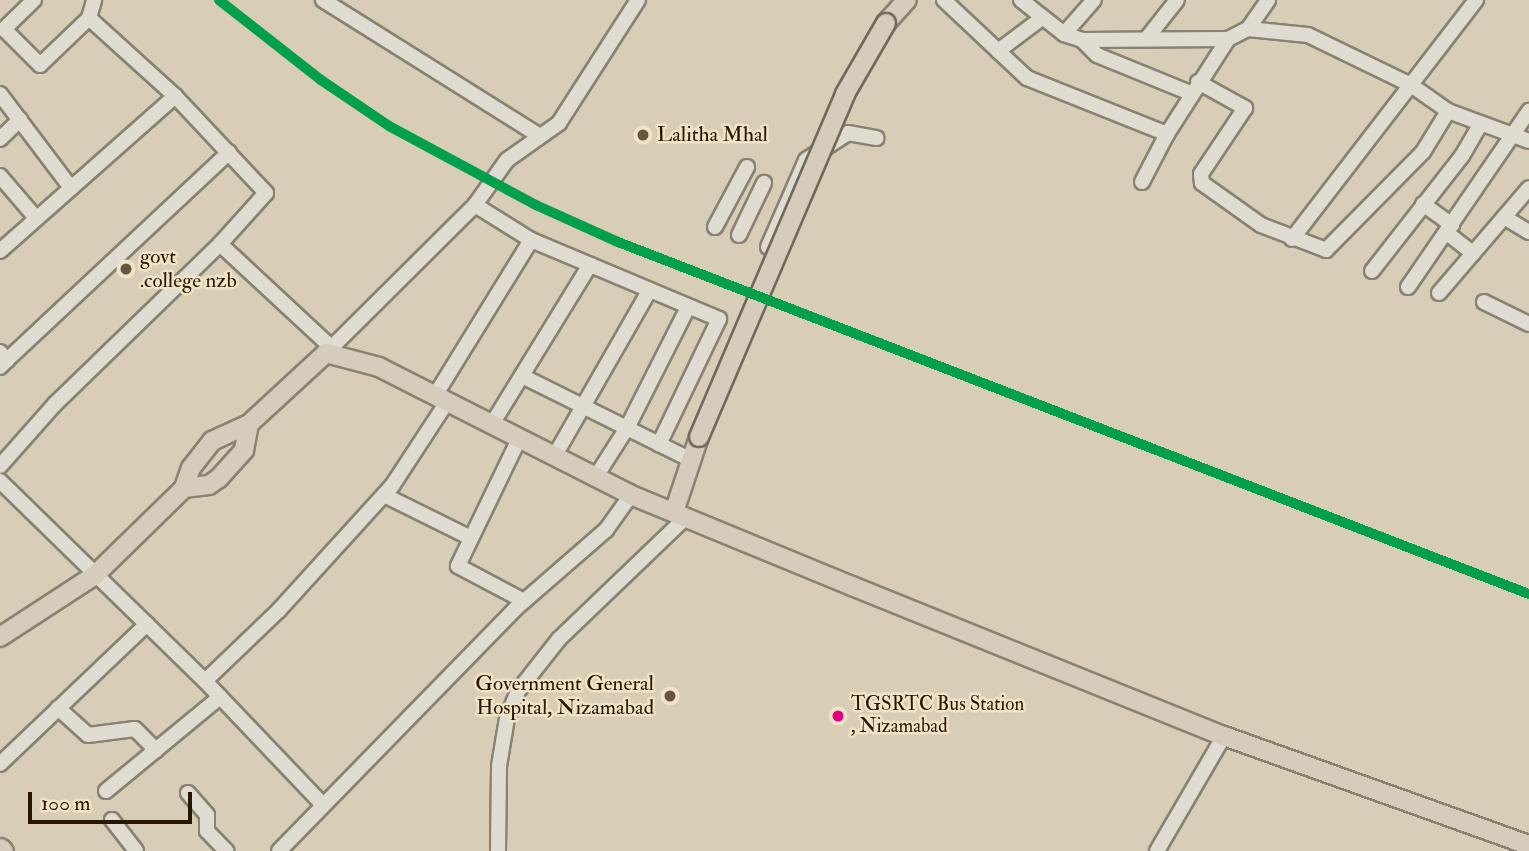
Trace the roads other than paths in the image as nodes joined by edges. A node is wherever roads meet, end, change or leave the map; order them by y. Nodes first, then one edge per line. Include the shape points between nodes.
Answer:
1 (34, 0) edge
2 (94, 0) edge
3 (323, 0) edge
4 (638, 0) edge
5 (907, 0) edge
6 (944, 0) edge
7 (1021, 0) edge
8 (1094, 0) edge
9 (1177, 0) edge
10 (1268, 0) edge
11 (1476, 0) edge
12 (89, 18) junction
13 (1042, 18) junction
14 (1248, 29) junction
15 (2, 31) edge
16 (1064, 34) junction
17 (1147, 38) junction
18 (1228, 39) junction
19 (1082, 40) junction
20 (999, 51) junction
21 (1411, 85) junction
22 (1194, 87) junction
23 (0, 94) edge
24 (175, 96) junction
25 (1448, 111) junction
26 (1529, 111) edge
27 (20, 120) junction
28 (1479, 126) junction
29 (1167, 134) junction
30 (540, 136) junction
31 (877, 138) dead end
32 (0, 139) edge
33 (1522, 139) edge
34 (229, 152) junction
35 (747, 167) dead end
36 (0, 176) edge
37 (1142, 182) dead end
38 (764, 183) dead end
39 (71, 188) junction
40 (1529, 188) edge
41 (1423, 204) junction
42 (475, 205) junction
43 (1504, 217) junction
44 (36, 218) junction
45 (715, 227) dead end
46 (1450, 229) junction
47 (1529, 232) edge
48 (739, 235) dead end
49 (1292, 239) junction
50 (531, 240) junction
51 (220, 244) junction
52 (768, 247) dead end
53 (0, 251) edge
54 (1473, 253) junction
55 (590, 265) junction
56 (1372, 271) dead end
57 (1408, 287) dead end
58 (649, 291) junction
59 (1439, 293) dead end
60 (1484, 302) dead end
61 (688, 307) junction
62 (1529, 324) edge
63 (329, 351) junction
64 (2, 360) edge
65 (522, 376) junction
66 (442, 398) junction
67 (583, 406) junction
68 (249, 424) junction
69 (492, 424) junction
70 (627, 428) junction
71 (519, 439) junction
72 (659, 444) junction
73 (554, 457) junction
74 (691, 460) junction
75 (0, 466) edge
76 (595, 478) junction
77 (0, 481) edge
78 (184, 488) junction
79 (384, 495) junction
80 (631, 495) junction
81 (680, 514) junction
82 (471, 538) junction
83 (95, 575) junction
84 (524, 601) junction
85 (147, 624) junction
86 (0, 637) edge
87 (205, 681) junction
88 (220, 697) junction
89 (58, 708) junction
90 (1224, 736) junction
91 (156, 750) junction
92 (0, 764) edge
93 (107, 791) dead end
94 (188, 793) dead end
95 (323, 806) junction
96 (112, 820) dead end
97 (1529, 845) edge
98 (136, 851) edge
99 (226, 851) edge
100 (279, 851) edge
101 (498, 851) edge
102 (1157, 851) edge

1 - 15 street
2 - 12 street
3 - 30 street
4 - 30 street via 559,123
5 - 74 main road, bridge via 886,23 845,94
6 - 20 street
7 - 13 street
8 - 16 street
9 - 17 street
10 - 14 street
11 - 21 street
12 - 15 street via 40,65
12 - 24 street
13 - 16 street
13 - 20 street
14 - 18 street
14 - 21 street via 1308,35
16 - 19 street
17 - 18 street
17 - 19 street
18 - 22 street
19 - 22 street via 1097,55
20 - 29 street via 1027,78
21 - 25 street
21 - 49 street
22 - 29 street
22 - 49 street via 1245,108 1202,174 1202,183 1232,207
23 - 27 street
24 - 34 street
24 - 39 street
25 - 28 street
25 - 49 street via 1423,152 1331,248 1319,249
26 - 33 street
27 - 32 street
27 - 39 street
28 - 33 street
28 - 41 street via 1462,156
29 - 37 street
30 - 42 street via 507,160
31 - 52 street via 848,133 806,160
33 - 46 street
34 - 51 street via 266,196
34 - 64 street
35 - 45 street
36 - 44 street
38 - 48 street
39 - 44 street
40 - 43 street
41 - 46 street
41 - 56 street
42 - 50 street
42 - 63 street
43 - 47 street
43 - 54 street
44 - 53 street
46 - 54 street
46 - 57 street
50 - 55 street
50 - 66 street
51 - 63 street
51 - 75 street via 55,404
54 - 59 street
55 - 58 street
55 - 65 street
58 - 61 street
58 - 67 street
60 - 62 street
61 - 70 street
61 - 72 street via 719,319
63 - 66 main road via 379,368
63 - 68 main road
65 - 67 street
65 - 69 street
66 - 69 main road
66 - 79 street
67 - 70 street
67 - 73 street
68 - 78 main road via 212,441 191,468
68 - 78 main road via 244,450 219,478 209,485
69 - 71 main road
70 - 72 street
70 - 76 street
71 - 73 main road
71 - 82 street
72 - 74 street
73 - 76 main road
74 - 81 main road
76 - 80 main road
77 - 83 street
78 - 83 main road
79 - 82 street
79 - 87 street via 279,610
80 - 81 main road
80 - 84 street via 606,530
81 - 90 main road
81 - 101 street via 559,639 518,691 507,718 499,766
82 - 84 street via 458,566
83 - 85 street
83 - 86 main road
84 - 95 street
85 - 87 street
85 - 89 street
87 - 88 street
88 - 91 street
88 - 95 street
89 - 91 street via 88,735 135,729
89 - 92 street
90 - 97 main road
90 - 102 street
91 - 93 street
94 - 99 street via 207,815 207,831
95 - 100 street
96 - 98 street

